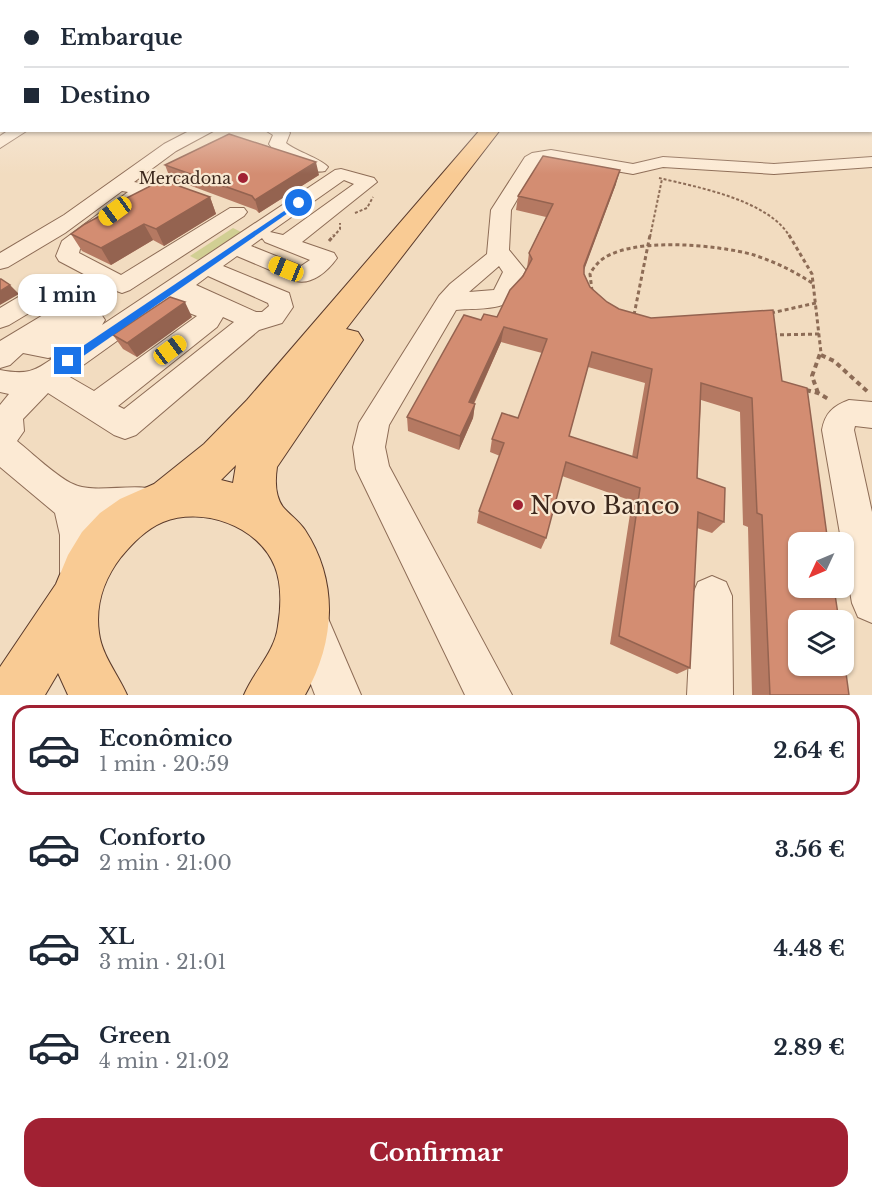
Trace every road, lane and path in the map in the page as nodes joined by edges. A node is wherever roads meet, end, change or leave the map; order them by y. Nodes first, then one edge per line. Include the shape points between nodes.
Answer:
1 (18, 132) edge
2 (199, 132) edge
3 (277, 132) edge
4 (489, 132) edge
5 (506, 132) edge
6 (0, 143) edge
7 (872, 162) edge
8 (627, 168) junction
9 (662, 170) junction
10 (127, 179) junction
11 (328, 179) junction
12 (163, 186) edge
13 (216, 204) dead end
14 (237, 212) junction
15 (270, 219) junction
16 (313, 223) junction
17 (286, 243) junction
18 (648, 246) junction
19 (234, 247) junction
20 (0, 262) edge
21 (206, 267) junction
22 (812, 283) junction
23 (178, 286) junction
24 (595, 297) edge
25 (816, 303) junction
26 (766, 314) edge
27 (243, 316) junction
28 (0, 319) edge
29 (633, 321) edge
30 (819, 334) junction
31 (772, 335) edge
32 (7, 348) edge
33 (87, 348) junction
34 (821, 355) junction
35 (48, 378) junction
36 (0, 381) edge
37 (795, 387) edge
38 (818, 393) junction
39 (864, 408) edge
40 (99, 410) junction
41 (2, 434) edge
42 (66, 501) junction
43 (161, 501) junction
44 (265, 519) junction
45 (76, 594) junction
46 (712, 596) dead end
47 (872, 603) edge
48 (307, 618) junction
49 (14, 695) edge
50 (99, 695) edge
51 (272, 695) edge
52 (338, 695) edge
53 (489, 695) edge
54 (710, 695) edge

1 - 6 street
2 - 10 street
3 - 11 street via 277,144 284,151
4 - 43 main road via 260,411 218,456
5 - 44 main road via 263,451 254,483
7 - 9 street via 774,169
8 - 9 street
8 - 9 path via 626,172
8 - 53 street via 551,155 533,159 501,210 499,251 494,261 448,302 374,423 369,447 374,469
9 - 18 path
9 - 22 path via 761,211 787,231 797,245 812,274
10 - 12 street
10 - 14 street via 144,189 70,246 67,256 122,285
10 - 20 street via 47,237
11 - 15 street
11 - 16 street via 368,182
13 - 14 street
14 - 15 street
15 - 16 street
15 - 17 street
15 - 19 street
16 - 17 street
17 - 19 street via 326,258 304,276
18 - 22 path via 695,245 745,253 791,270
18 - 24 path via 618,253 596,264 589,278
18 - 29 path
19 - 21 street
21 - 23 street
21 - 27 street via 280,299 281,307 268,320
22 - 25 path
23 - 27 street
23 - 33 street
25 - 26 path
25 - 30 path
27 - 40 street
28 - 32 street via 44,293 92,320 48,348
30 - 31 path
30 - 34 path
33 - 35 street
33 - 40 street via 117,345 179,303 188,302 211,315
34 - 38 path via 812,376
34 - 39 path via 834,361
35 - 36 street via 22,385
35 - 40 street
35 - 41 street via 12,411
37 - 38 path
38 - 39 path
39 - 47 street via 839,421 838,430
41 - 42 street via 26,468
42 - 43 street via 105,505
42 - 45 street via 77,526 80,547
43 - 44 main road via 217,497
43 - 45 main road via 138,511 106,539 92,557
44 - 48 main road via 283,536 298,562
45 - 49 main road
45 - 50 main road via 73,633 78,656 84,674
46 - 54 street
48 - 51 main road via 297,655
48 - 52 street

